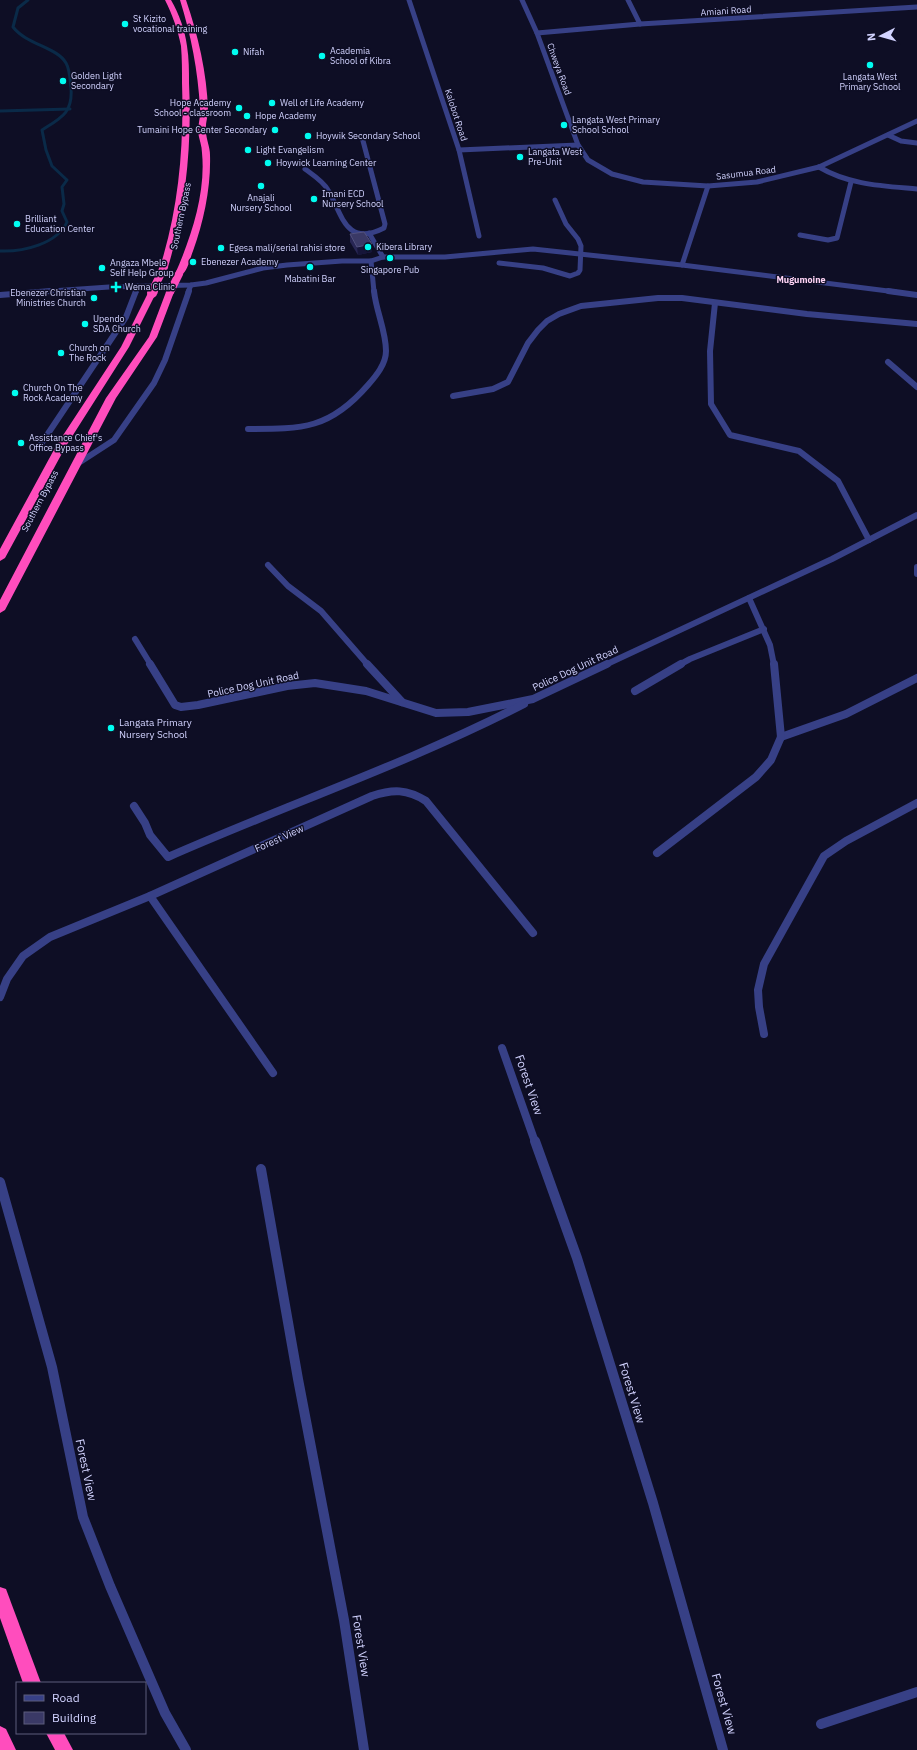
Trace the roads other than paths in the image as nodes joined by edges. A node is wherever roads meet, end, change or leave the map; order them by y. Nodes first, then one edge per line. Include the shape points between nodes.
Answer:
1 (168, 0) edge
2 (183, 0) edge
3 (409, 0) edge
4 (522, 0) edge
5 (628, 0) edge
6 (917, 7) edge
7 (640, 24) junction
8 (537, 33) junction
9 (917, 121) edge
10 (888, 136) junction
11 (362, 137) dead end
12 (917, 143) edge
13 (578, 145) junction
14 (459, 150) junction
15 (819, 167) junction
16 (306, 169) dead end
17 (851, 182) junction
18 (708, 186) junction
19 (917, 189) edge
20 (555, 200) dead end
21 (369, 233) junction
22 (800, 235) dead end
23 (479, 236) dead end
24 (581, 253) junction
25 (383, 257) junction
26 (371, 261) junction
27 (499, 263) dead end
28 (682, 265) junction
29 (191, 285) junction
30 (138, 286) junction
31 (0, 295) edge
32 (917, 295) edge
33 (715, 303) junction
34 (917, 324) edge
35 (888, 362) dead end
36 (917, 387) edge
37 (453, 396) dead end
38 (248, 429) dead end
39 (40, 447) dead end
40 (77, 464) junction
41 (917, 515) edge
42 (869, 540) junction
43 (0, 558) edge
44 (268, 565) dead end
45 (917, 567) edge
46 (917, 574) edge
47 (749, 598) junction
48 (0, 610) edge
49 (764, 629) junction
50 (135, 639) dead end
51 (917, 678) edge
52 (635, 691) dead end
53 (533, 699) junction
54 (404, 704) junction
55 (781, 737) junction
56 (917, 803) edge
57 (134, 806) dead end
58 (657, 853) dead end
59 (150, 896) junction
60 (533, 932) dead end
61 (0, 996) edge
62 (764, 1034) dead end
63 (502, 1048) dead end
64 (273, 1073) dead end
65 (261, 1169) dead end
66 (0, 1182) edge
67 (0, 1596) edge
68 (32, 1682) edge
69 (917, 1692) edge
70 (821, 1724) dead end
71 (56, 1734) edge
72 (0, 1735) edge
73 (7, 1750) edge
74 (64, 1750) edge
75 (186, 1750) edge
76 (364, 1750) edge
77 (723, 1750) edge

1 - 43 highway, Southern Bypass, bridge via 176,16 184,46 187,117 181,198 173,238 164,267 125,347 61,446
2 - 40 highway, Southern Bypass, bridge via 192,24 204,112 202,132 206,153 202,199 196,227 188,255 170,292 153,337 111,398
3 - 14 street, Kalobot Road
4 - 8 street, Chweya Road
5 - 7 street
6 - 7 street, Amiani Road
7 - 8 street, Amiani Road
8 - 13 street, Chweya Road
9 - 10 street, Sasumua Road
10 - 12 street
10 - 15 street, Sasumua Road
11 - 21 street via 385,224 384,228
13 - 14 street
13 - 18 street, Sasumua Road via 588,160 612,174 643,182
14 - 23 street, Kalobot Road
15 - 17 street
15 - 18 street, Sasumua Road via 758,182
16 - 21 street via 326,189 345,225 354,232
17 - 19 street
17 - 22 street via 837,238 828,240
18 - 28 street
20 - 24 street via 566,224 578,239
21 - 25 street
24 - 25 street via 533,249 432,258
24 - 27 street via 580,270 570,276 530,265
24 - 28 street
25 - 26 street
26 - 29 street via 263,268
26 - 38 street via 375,302 386,352 382,367 363,393 344,411 325,422 305,428
28 - 32 street
29 - 30 street
29 - 40 street via 165,360 154,383 114,440
30 - 31 street
30 - 39 street via 126,317
33 - 34 street
33 - 37 street via 682,298 658,298 581,306 559,314 538,330 508,382 493,388
33 - 42 street via 710,351 711,404 730,435 799,451 838,480
35 - 36 street
40 - 48 highway, Southern Bypass
41 - 42 street, Police Dog Unit Road
42 - 47 street, Police Dog Unit Road
44 - 54 street via 288,586 321,611
45 - 46 street
47 - 49 street
47 - 53 street, Police Dog Unit Road
49 - 52 street via 690,659
49 - 55 street via 775,671
50 - 54 street, Police Dog Unit Road via 175,704 181,707 315,682 366,691
51 - 55 street via 846,714
53 - 54 street, Police Dog Unit Road via 468,712 450,713 432,712
53 - 57 street via 423,752 168,857 150,835
55 - 58 street via 771,760 756,777
56 - 62 street via 846,841 824,856 764,964 758,990
59 - 60 street, Forest View via 380,793 404,790 417,794 426,801
59 - 61 street, Forest View via 50,937 23,956 7,979
59 - 64 street
63 - 77 street, Forest View via 579,1266 653,1503
65 - 76 street, Forest View via 344,1620
66 - 75 street, Forest View via 52,1367 83,1517 165,1713
67 - 68 highway
69 - 70 street
71 - 74 highway
72 - 73 highway

